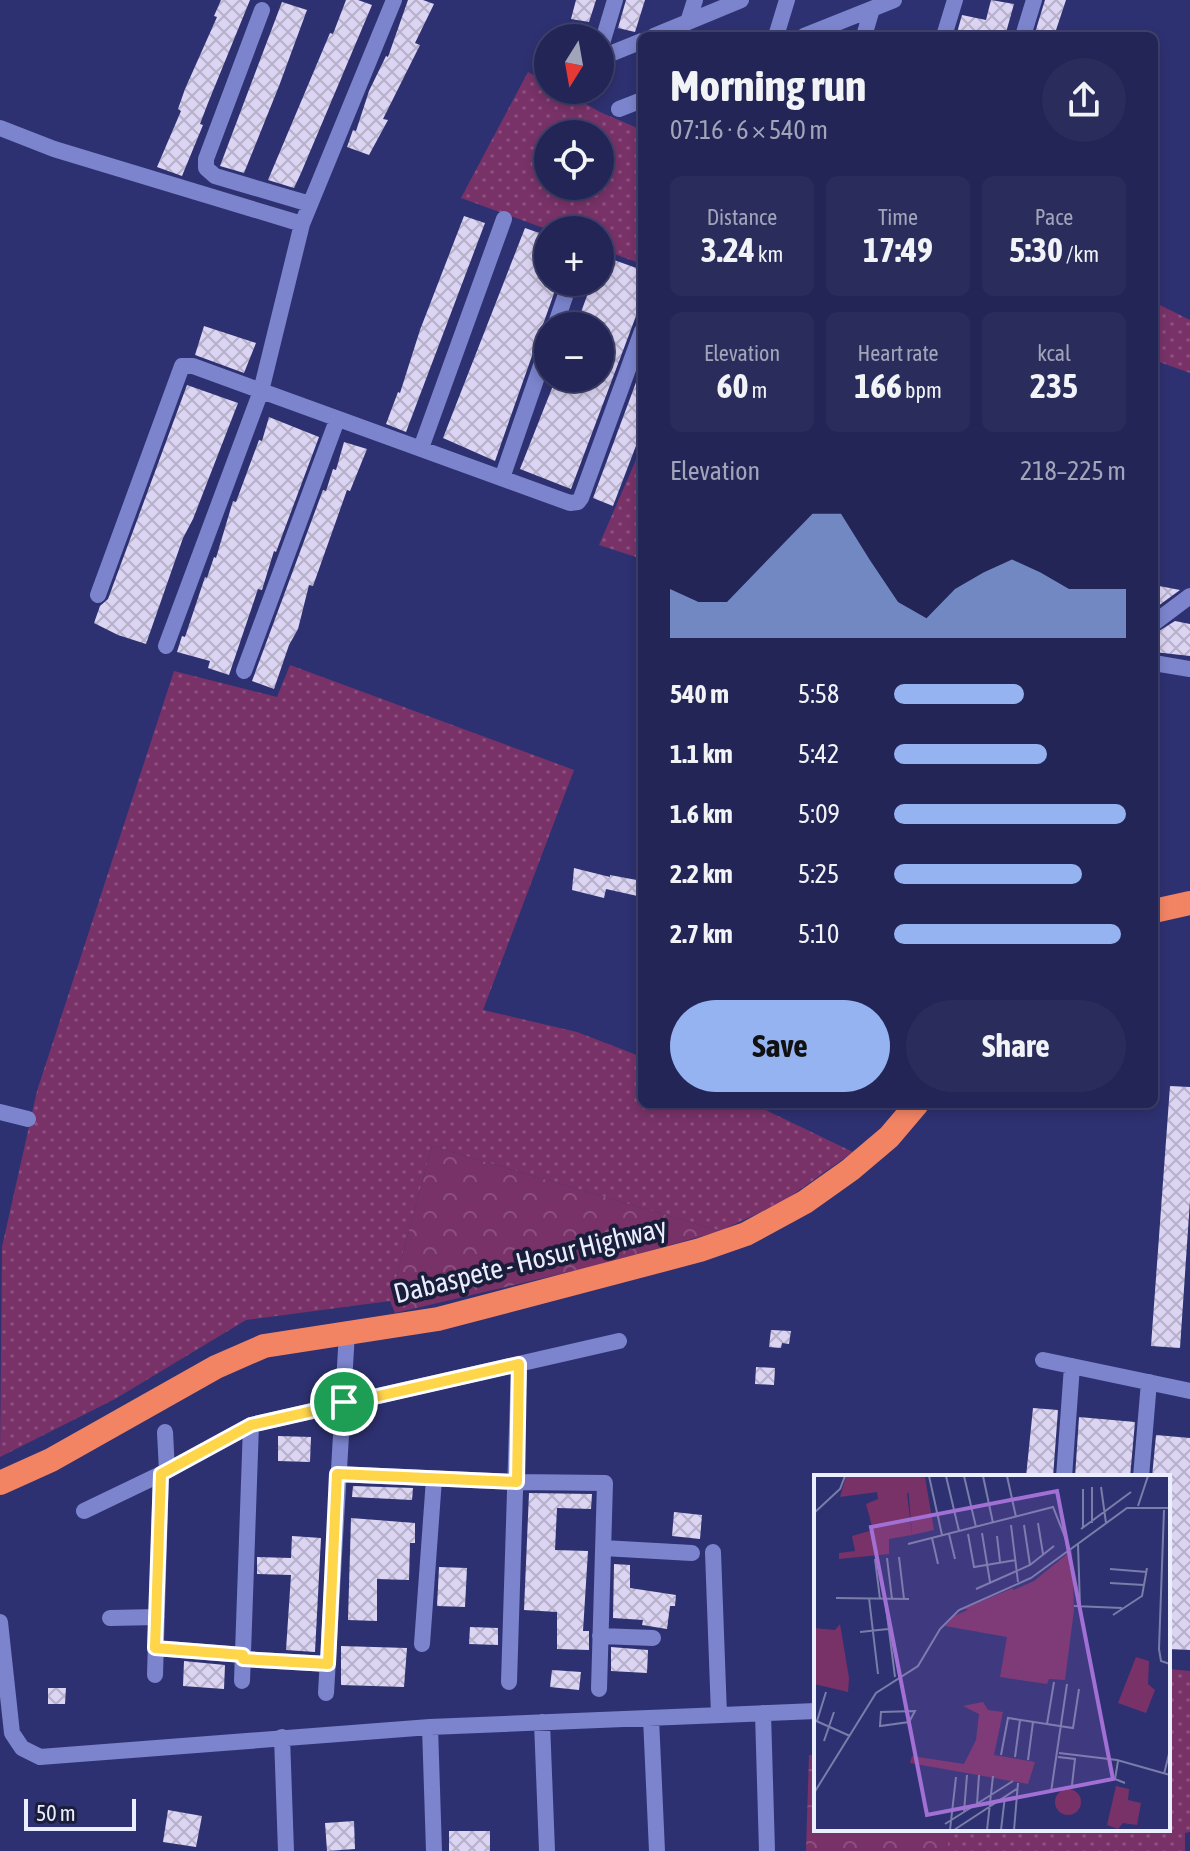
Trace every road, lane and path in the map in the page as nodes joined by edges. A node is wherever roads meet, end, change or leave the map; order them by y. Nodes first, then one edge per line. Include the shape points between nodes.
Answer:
1 (394, 0) edge
2 (615, 0) edge
3 (695, 0) edge
4 (741, 0) edge
5 (787, 0) edge
6 (894, 0) edge
7 (955, 0) edge
8 (1034, 0) edge
9 (872, 9) junction
10 (262, 10) dead end
11 (688, 22) junction
12 (608, 24) edge
13 (664, 32) edge
14 (777, 32) edge
15 (814, 32) edge
16 (865, 32) edge
17 (945, 32) edge
18 (1024, 32) edge
19 (638, 43) edge
20 (614, 52) edge
21 (638, 102) edge
22 (619, 109) dead end
23 (0, 128) edge
24 (310, 204) junction
25 (504, 219) dead end
26 (302, 224) junction
27 (638, 342) edge
28 (534, 385) edge
29 (261, 391) junction
30 (337, 420) junction
31 (421, 448) junction
32 (502, 478) junction
33 (98, 595) dead end
34 (1190, 596) edge
35 (1158, 620) edge
36 (166, 646) dead end
37 (1158, 664) edge
38 (1190, 669) edge
39 (244, 671) dead end
40 (1190, 903) edge
41 (1158, 910) edge
42 (914, 1108) edge
43 (0, 1112) edge
44 (28, 1119) dead end
45 (347, 1332) junction
46 (619, 1341) dead end
47 (1043, 1360) dead end
48 (519, 1364) junction
49 (1072, 1366) junction
50 (1149, 1382) junction
51 (1190, 1391) edge
52 (344, 1402) junction
53 (251, 1425) junction
54 (165, 1432) dead end
55 (164, 1472) junction
56 (337, 1474) junction
57 (1064, 1475) edge
58 (1141, 1475) edge
59 (434, 1479) junction
60 (517, 1482) junction
61 (0, 1483) edge
62 (84, 1511) dead end
63 (603, 1548) junction
64 (713, 1552) dead end
65 (692, 1553) dead end
66 (157, 1617) junction
67 (110, 1618) dead end
68 (0, 1622) edge
69 (600, 1636) junction
70 (653, 1638) dead end
71 (422, 1644) dead end
72 (155, 1648) junction
73 (243, 1657) junction
74 (328, 1664) junction
75 (155, 1675) dead end
76 (242, 1681) dead end
77 (509, 1682) dead end
78 (599, 1689) dead end
79 (326, 1693) dead end
80 (814, 1711) edge
81 (763, 1713) junction
82 (719, 1715) junction
83 (651, 1718) junction
84 (542, 1722) junction
85 (430, 1727) junction
86 (282, 1737) junction
87 (286, 1851) edge
88 (434, 1851) edge
89 (547, 1851) edge
90 (657, 1851) edge
91 (767, 1851) edge

1 - 24 street
2 - 12 street
3 - 11 street
4 - 11 street
5 - 14 street
6 - 9 street
7 - 17 street
8 - 18 street
9 - 15 street
9 - 16 street
10 - 24 street via 206,168 215,176
11 - 13 street
19 - 20 street
21 - 22 street
23 - 26 street
24 - 26 street
25 - 31 street
26 - 29 street
27 - 32 street via 578,502 564,502
28 - 32 street
29 - 30 street
29 - 33 street via 182,366
29 - 36 street
30 - 31 street
30 - 39 street
31 - 32 street
34 - 35 street
37 - 38 street
40 - 41 highway
42 - 45 highway, Dabaspete - Hosur Highway via 850,1170 746,1234 438,1319
43 - 44 street
45 - 52 street
45 - 61 highway, Dabaspete - Hosur Highway via 264,1346
46 - 48 street
47 - 49 street
48 - 52 street
48 - 60 street
49 - 50 street
49 - 57 street
50 - 51 street
50 - 58 street
52 - 53 street
52 - 56 street
53 - 55 street
53 - 73 street
54 - 55 street
55 - 62 street
55 - 66 street
56 - 59 street
56 - 74 street
59 - 60 street
59 - 71 street
60 - 63 street via 605,1483
60 - 77 street
63 - 65 street
63 - 69 street
64 - 82 street
66 - 67 street
66 - 72 street
68 - 86 street via 12,1733 22,1748 40,1757
69 - 70 street
69 - 78 street
72 - 73 street
72 - 75 street
73 - 74 street
73 - 76 street
74 - 79 street
80 - 81 street
81 - 82 street
81 - 91 street
82 - 83 street
83 - 84 street
83 - 90 street
84 - 85 street
84 - 89 street
85 - 86 street
85 - 88 street
86 - 87 street

